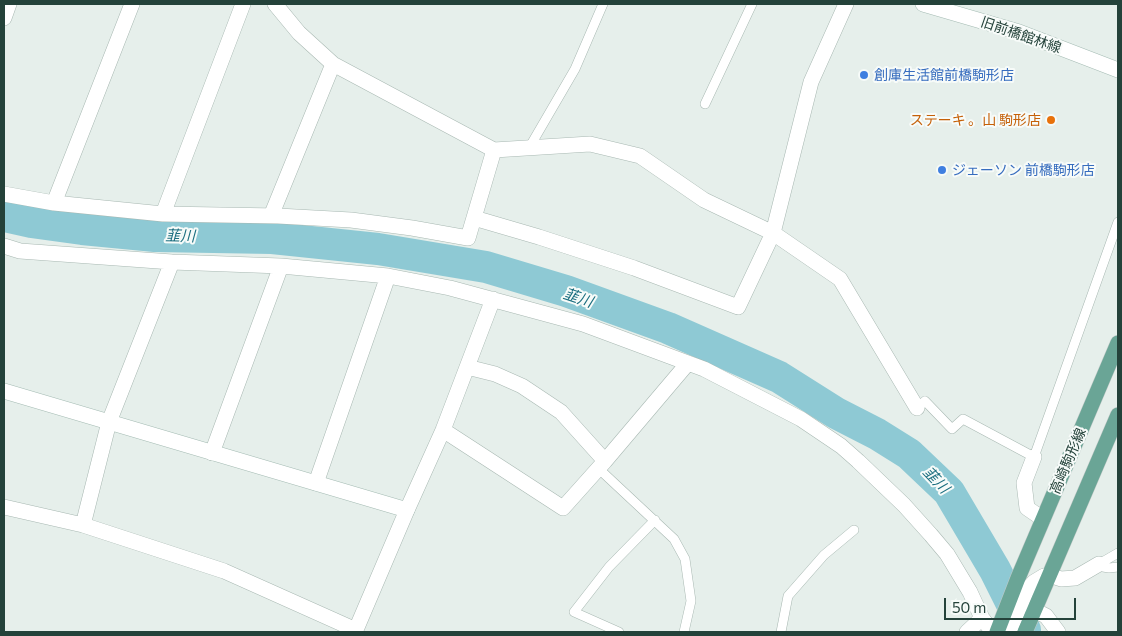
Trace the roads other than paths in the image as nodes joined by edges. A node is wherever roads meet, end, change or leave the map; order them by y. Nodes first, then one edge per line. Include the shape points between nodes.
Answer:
1 (9, 4) edge
2 (132, 4) edge
3 (243, 4) edge
4 (275, 4) edge
5 (603, 4) edge
6 (752, 4) edge
7 (846, 4) edge
8 (923, 4) edge
9 (4, 18) edge
10 (333, 64) junction
11 (1118, 70) edge
12 (705, 104) dead end
13 (529, 148) junction
14 (494, 150) junction
15 (4, 194) edge
16 (54, 203) junction
17 (163, 214) junction
18 (271, 216) junction
19 (474, 218) junction
20 (1118, 222) edge
21 (773, 232) junction
22 (4, 246) edge
23 (172, 262) junction
24 (281, 266) junction
25 (388, 276) junction
26 (493, 299) junction
27 (1118, 343) edge
28 (688, 363) junction
29 (467, 367) junction
30 (4, 391) edge
31 (917, 408) joint
32 (1118, 415) edge
33 (109, 422) junction
34 (443, 430) junction
35 (212, 452) junction
36 (1034, 457) junction
37 (602, 464) junction
38 (316, 483) junction
39 (4, 507) edge
40 (407, 510) junction
41 (1043, 519) junction
42 (655, 520) junction
43 (83, 525) junction
44 (854, 530) dead end
45 (1118, 553) edge
46 (1099, 564) junction
47 (1118, 567) edge
48 (1049, 575) junction
49 (1022, 585) junction
50 (1034, 610) junction
51 (982, 618) junction
52 (1001, 628) edge
53 (355, 631) edge
54 (619, 632) edge
55 (684, 632) edge
56 (781, 632) edge
57 (967, 632) edge
58 (1026, 632) edge
59 (1058, 632) edge

1 - 9 street
2 - 16 street
3 - 17 street
4 - 10 street via 298,33
5 - 13 lane via 575,69
6 - 12 lane
7 - 21 street via 810,82
8 - 11 street, 旧前橋館林線 via 1019,32
10 - 14 street
10 - 18 street
13 - 14 street
13 - 21 street via 590,144 640,156 704,200
14 - 19 street
15 - 16 street
16 - 17 street
17 - 18 street
18 - 19 street via 351,220 468,238
19 - 21 street via 539,237 738,307
20 - 36 lane
21 - 31 street via 840,279
22 - 23 street via 20,251
23 - 24 street
23 - 33 street
24 - 25 street
24 - 35 street
25 - 26 street
25 - 38 street
26 - 28 street via 583,324
26 - 29 street
27 - 41 main road, 高崎駒形線
28 - 37 street
28 - 51 street via 801,419 841,446 904,505 947,554
29 - 34 street
29 - 37 street via 495,374 522,386 561,412
30 - 33 street
31 - 36 lane via 924,401 952,429 963,419
32 - 48 main road, 高崎駒形線
33 - 35 street
33 - 43 street
34 - 37 street via 563,508
34 - 40 street
35 - 38 street
36 - 41 street via 1024,483 1027,508
37 - 42 lane
38 - 40 street
39 - 43 street
40 - 53 street
41 - 49 main road, 高崎駒形線
42 - 54 lane via 609,568 574,612
42 - 55 lane via 674,539 685,559 690,601
43 - 53 street via 224,571
44 - 56 lane via 824,555 788,596
45 - 46 lane
46 - 47 lane
46 - 48 street via 1075,578 1061,579
48 - 49 street
48 - 50 main road, 高崎駒形線
49 - 52 main road, 高崎駒形線
50 - 58 main road, 高崎駒形線
50 - 59 street via 1046,616
51 - 52 street via 988,626
51 - 57 street

